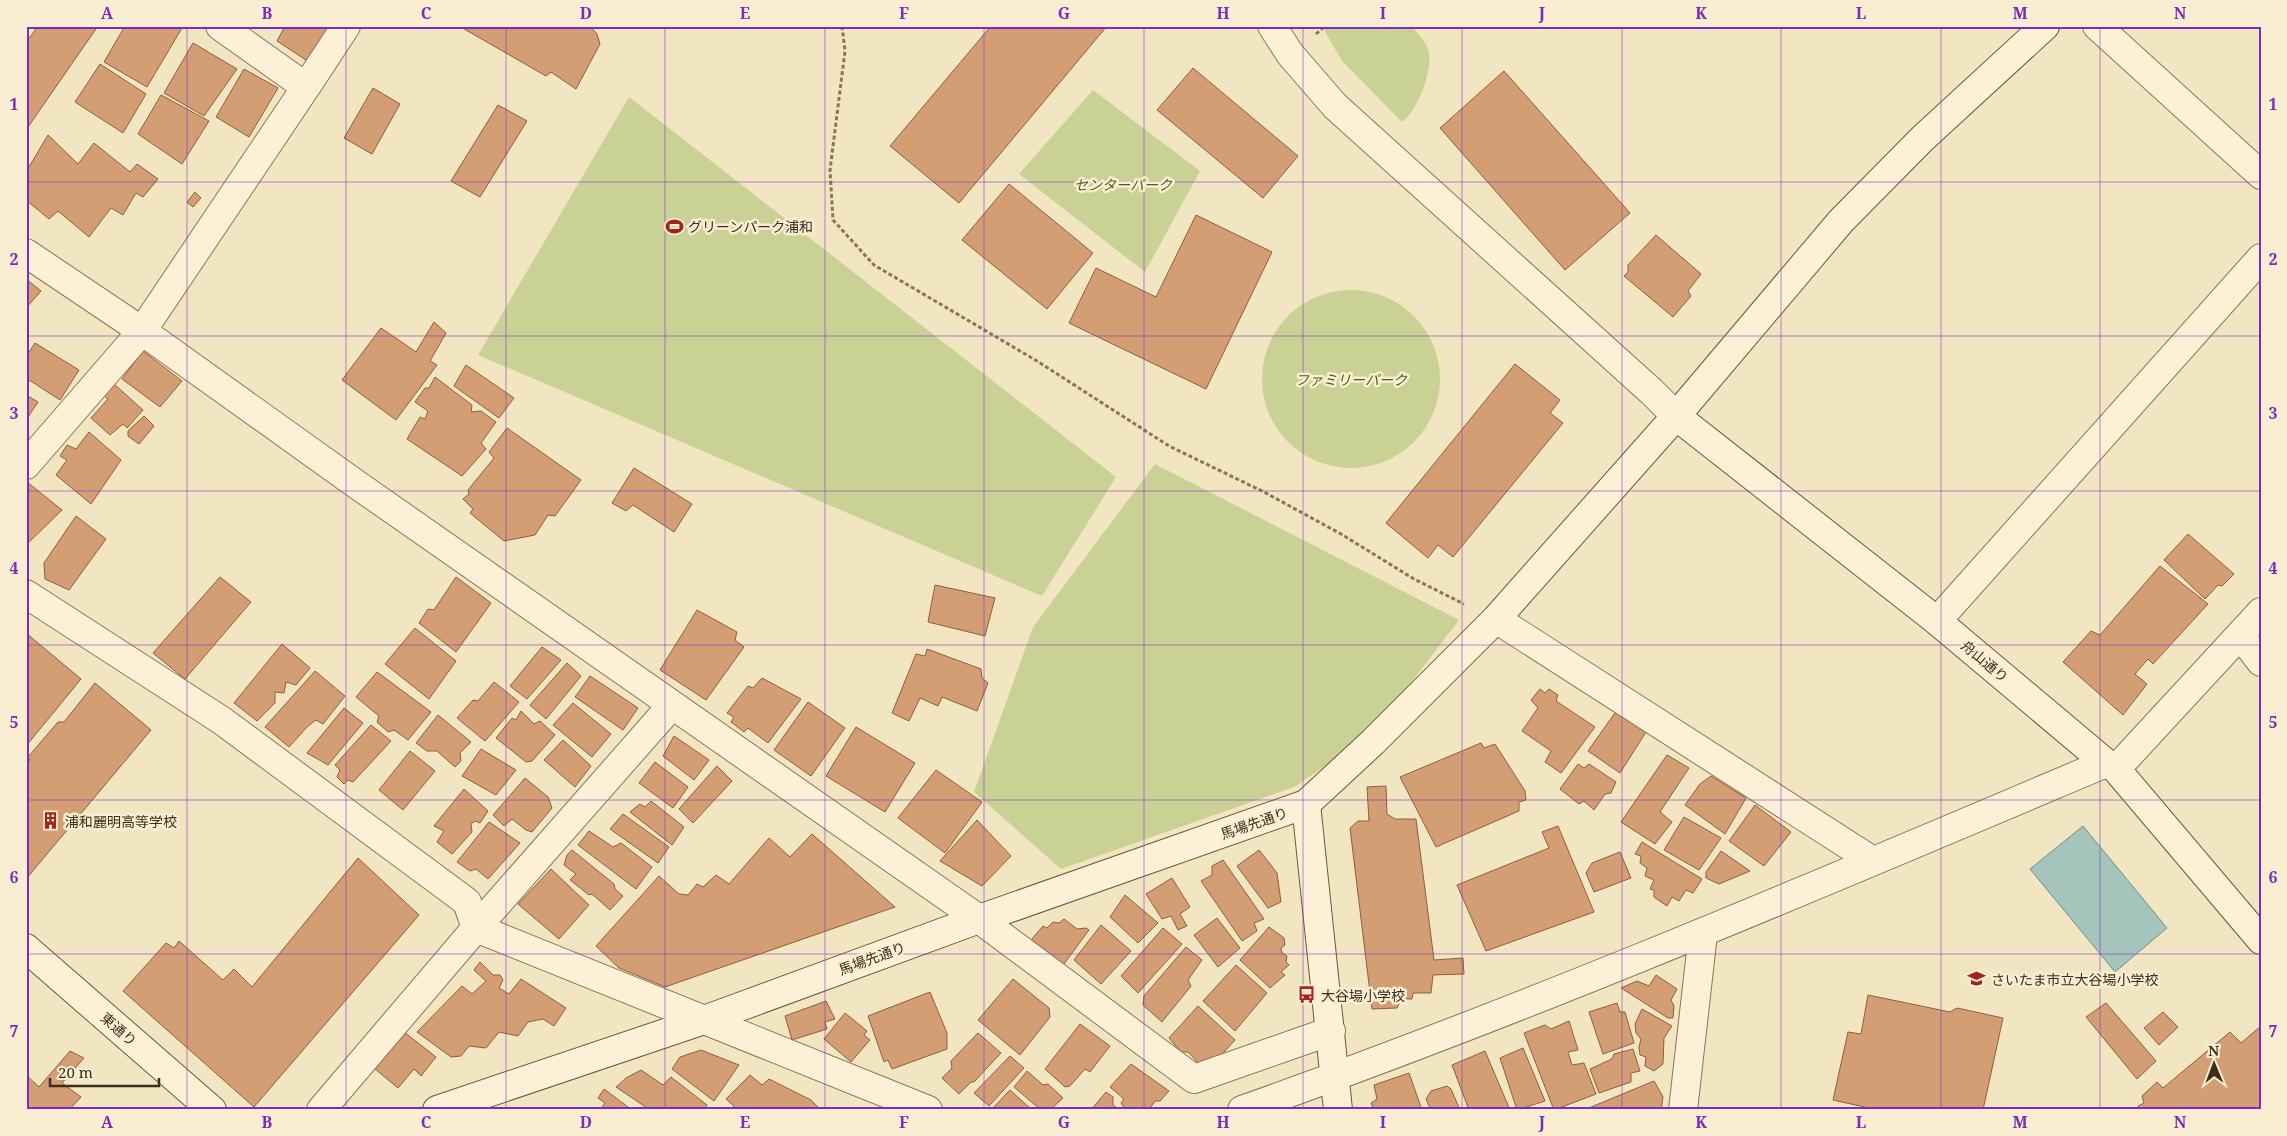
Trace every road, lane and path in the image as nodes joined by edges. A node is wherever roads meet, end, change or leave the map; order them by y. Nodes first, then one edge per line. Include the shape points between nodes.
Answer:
1 (220, 26) edge
2 (346, 26) edge
3 (842, 26) edge
4 (1272, 26) edge
5 (2045, 26) edge
6 (2097, 26) edge
7 (306, 87) junction
8 (2261, 175) edge
9 (26, 253) edge
10 (2261, 258) edge
11 (142, 331) junction
12 (1676, 416) junction
13 (26, 465) edge
14 (26, 594) edge
15 (2261, 612) edge
16 (1496, 619) junction
17 (1937, 621) junction
18 (2240, 635) junction
19 (2261, 662) edge
20 (672, 704) junction
21 (2111, 766) junction
22 (1306, 804) junction
23 (1873, 861) junction
24 (979, 919) junction
25 (476, 928) junction
26 (1703, 934) junction
27 (2261, 940) edge
28 (26, 948) edge
29 (704, 1020) junction
30 (1331, 1031) junction
31 (1334, 1078) junction
32 (212, 1110) edge
33 (321, 1110) edge
34 (436, 1110) edge
35 (928, 1110) edge
36 (1242, 1110) edge
37 (1338, 1110) edge
38 (1683, 1110) edge

1 - 7 street
2 - 7 street
3 - 16 path via 845,51 830,170 833,220 874,265 1037,361 1169,446 1264,492 1414,579
4 - 12 street, 舟山通り via 1290,54 1335,106
5 - 12 street via 1922,139 1840,222
6 - 8 street
7 - 11 street
9 - 11 street
10 - 17 street
11 - 13 street
11 - 20 street
12 - 16 street
12 - 17 street, 舟山通り
14 - 25 street via 221,720 467,902
15 - 18 street
16 - 22 street
16 - 23 street
17 - 21 street, 舟山通り
18 - 19 street
18 - 21 street
20 - 24 street
20 - 25 street
21 - 23 street
21 - 27 street, 舟山通り
22 - 24 street, 馬場先通り
22 - 30 street
23 - 26 street
24 - 29 street, 馬場先通り
24 - 30 street via 1194,1078
25 - 29 street
25 - 33 street
26 - 31 street
26 - 38 street
28 - 32 street, 東通り
29 - 34 street, 馬場先通り
29 - 35 street
30 - 31 street
31 - 36 street
31 - 37 street

